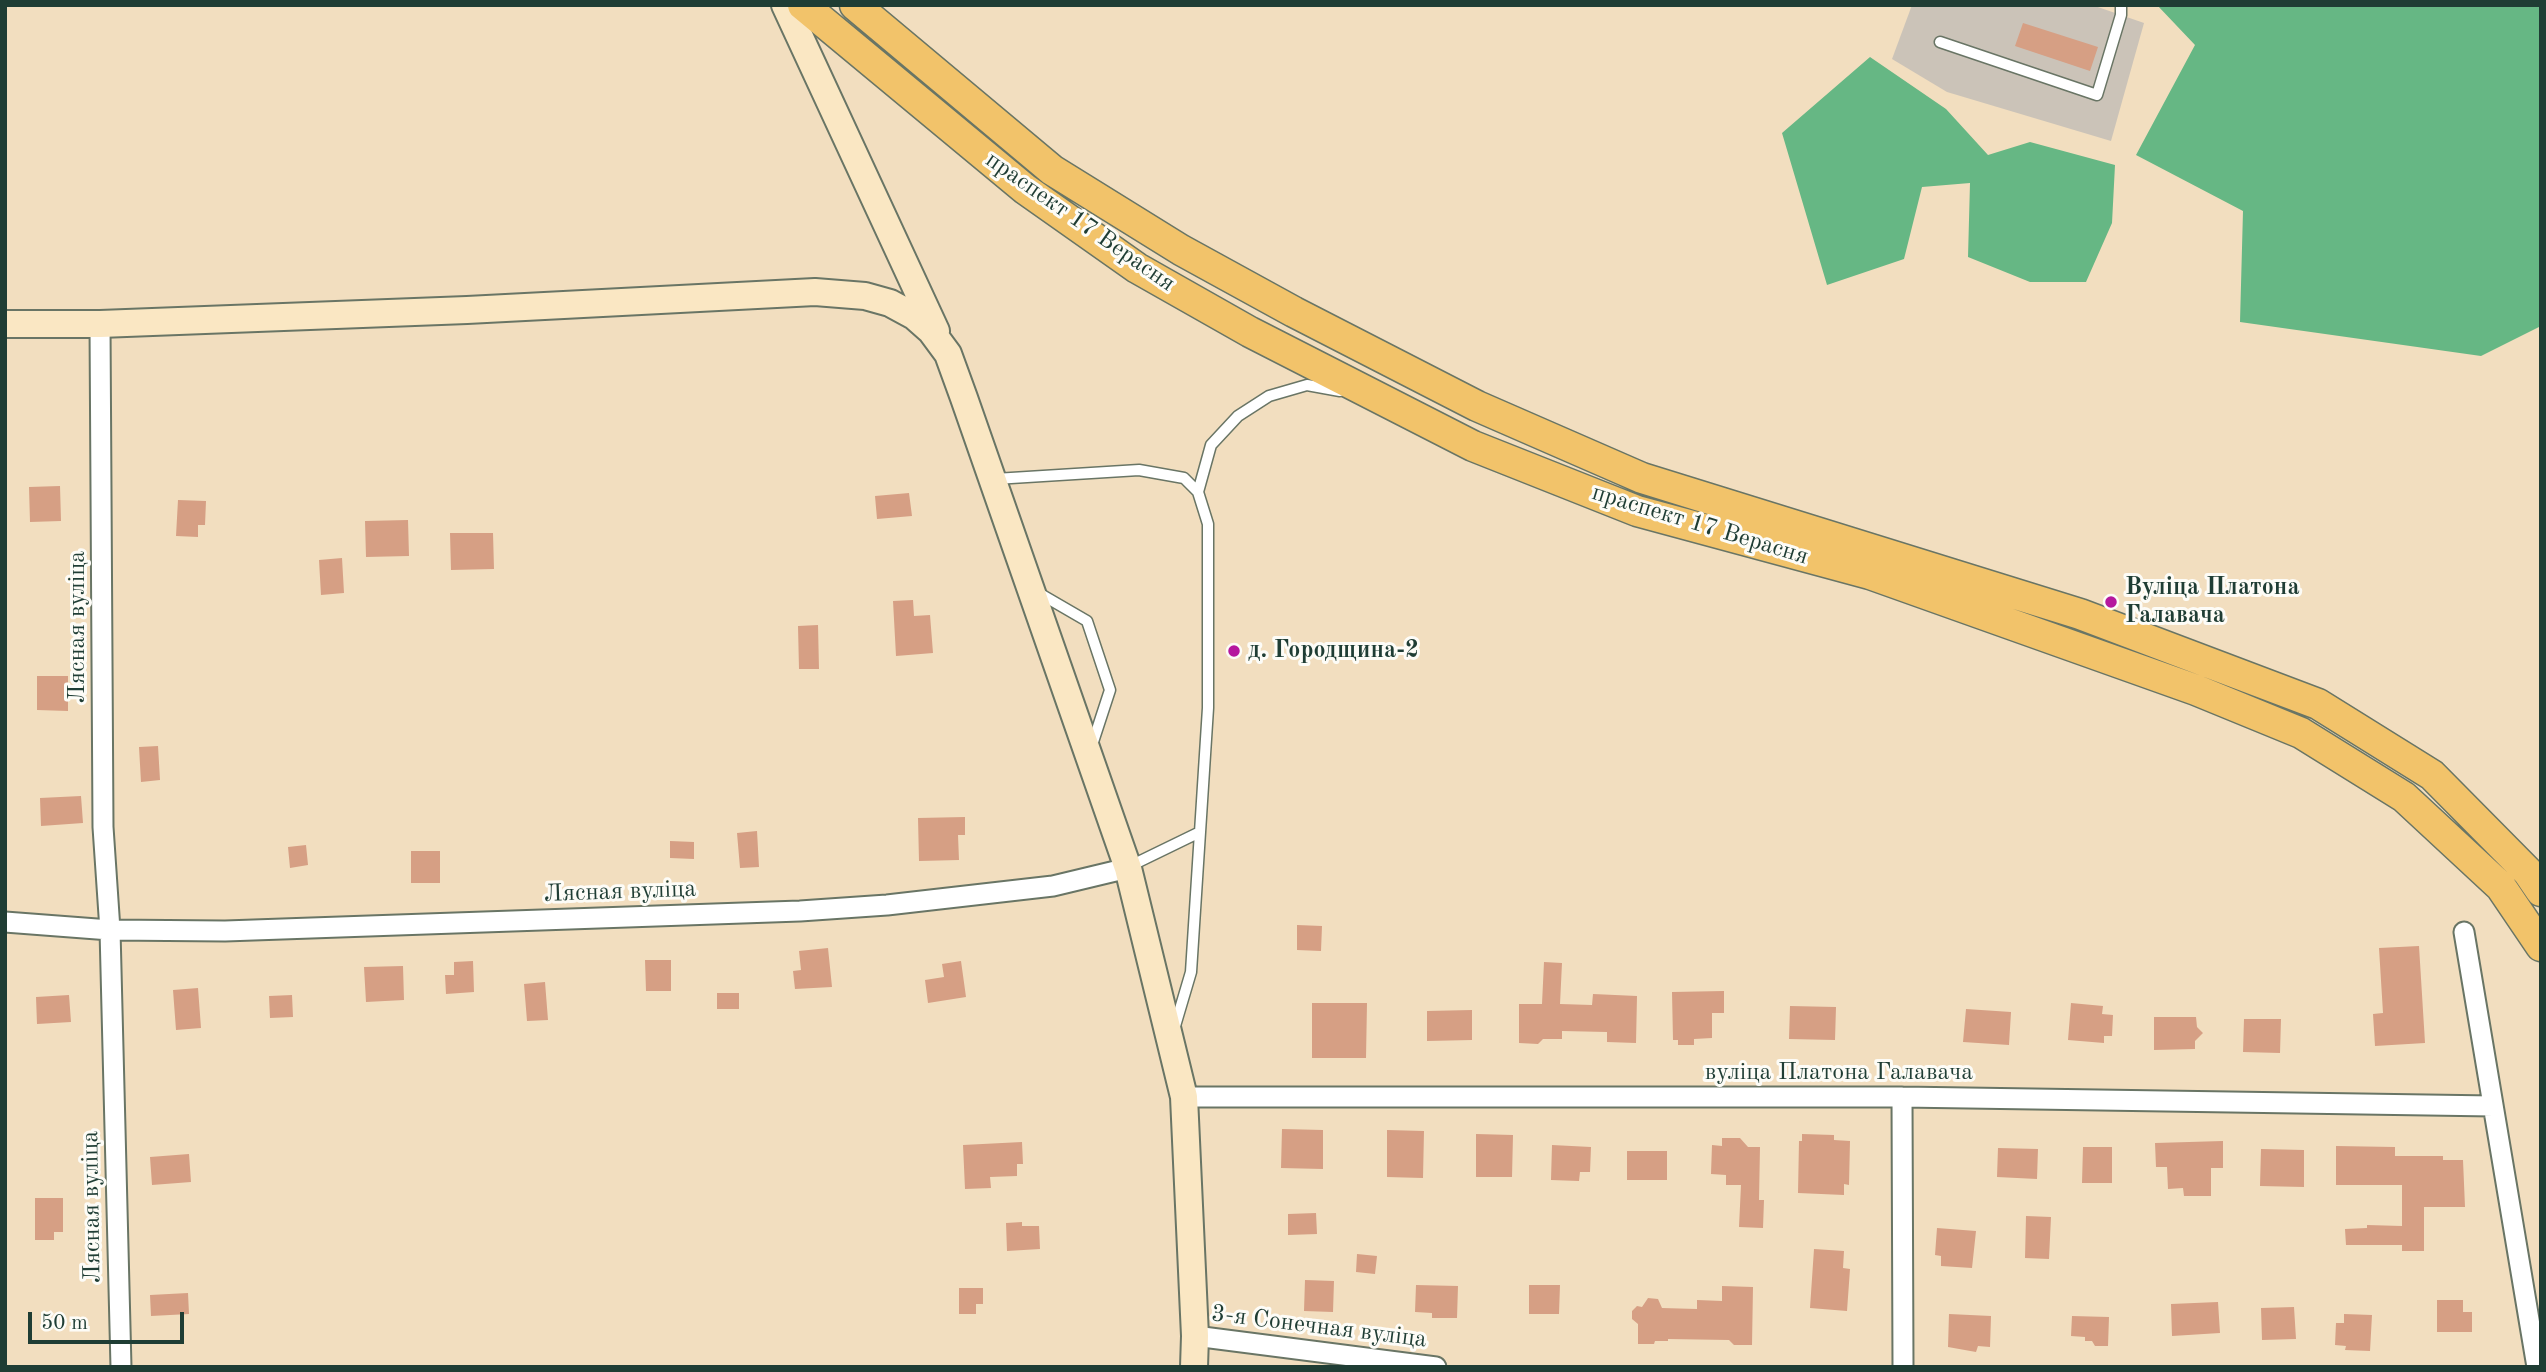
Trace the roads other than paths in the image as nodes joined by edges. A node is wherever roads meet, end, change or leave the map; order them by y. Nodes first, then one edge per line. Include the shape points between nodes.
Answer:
1 (785, 5) edge
2 (803, 5) edge
3 (855, 5) edge
4 (2121, 5) edge
5 (1940, 42) dead end
6 (5, 324) edge
7 (100, 324) junction
8 (940, 341) junction
9 (1379, 398) junction
10 (993, 479) junction
11 (1198, 492) junction
12 (1031, 588) junction
13 (1089, 756) junction
14 (1200, 832) junction
15 (1128, 868) junction
16 (2541, 891) edge
17 (5, 922) edge
18 (110, 930) junction
19 (2464, 932) dead end
20 (2541, 946) edge
21 (1171, 1040) junction
22 (1184, 1097) junction
23 (1902, 1097) junction
24 (2493, 1106) junction
25 (1195, 1336) junction
26 (121, 1362) edge
27 (1194, 1367) edge
28 (1436, 1367) edge
29 (1903, 1367) edge
30 (2537, 1367) edge

1 - 8 street
2 - 9 main road, праспект 17 Верасня via 1025,189 1137,268
3 - 16 main road, праспект 17 Верасня via 1052,170 1181,250 1294,312 1477,406 1642,478 2080,614 2318,705 2432,775 2528,872
4 - 5 lane via 2097,95
6 - 7 street
7 - 8 street via 815,292 890,303 914,316
7 - 18 street, Лясная вуліца via 103,827
8 - 10 street
9 - 11 lane via 1307,386 1269,396 1238,416 1211,445
9 - 20 main road, праспект 17 Верасня via 1473,446 1637,511 1870,574 2184,686 2301,733 2404,797 2501,887
10 - 11 lane via 1139,470 1184,478
10 - 12 street
11 - 14 lane via 1208,524 1208,708
12 - 13 street
12 - 13 lane via 1087,621 1111,690
13 - 15 street
14 - 15 lane
14 - 21 lane via 1191,972
15 - 18 street, Лясная вуліца via 1053,886 800,911 239,931
15 - 21 street
17 - 18 street, Лясная вуліца
18 - 26 street, Лясная вуліца
19 - 24 street
21 - 22 street
22 - 23 street, вуліца Платона Галавача
22 - 25 street
23 - 24 street, вуліца Платона Галавача
23 - 29 street
24 - 30 street
25 - 27 street
25 - 28 street, 3-я Сонечная вуліца

